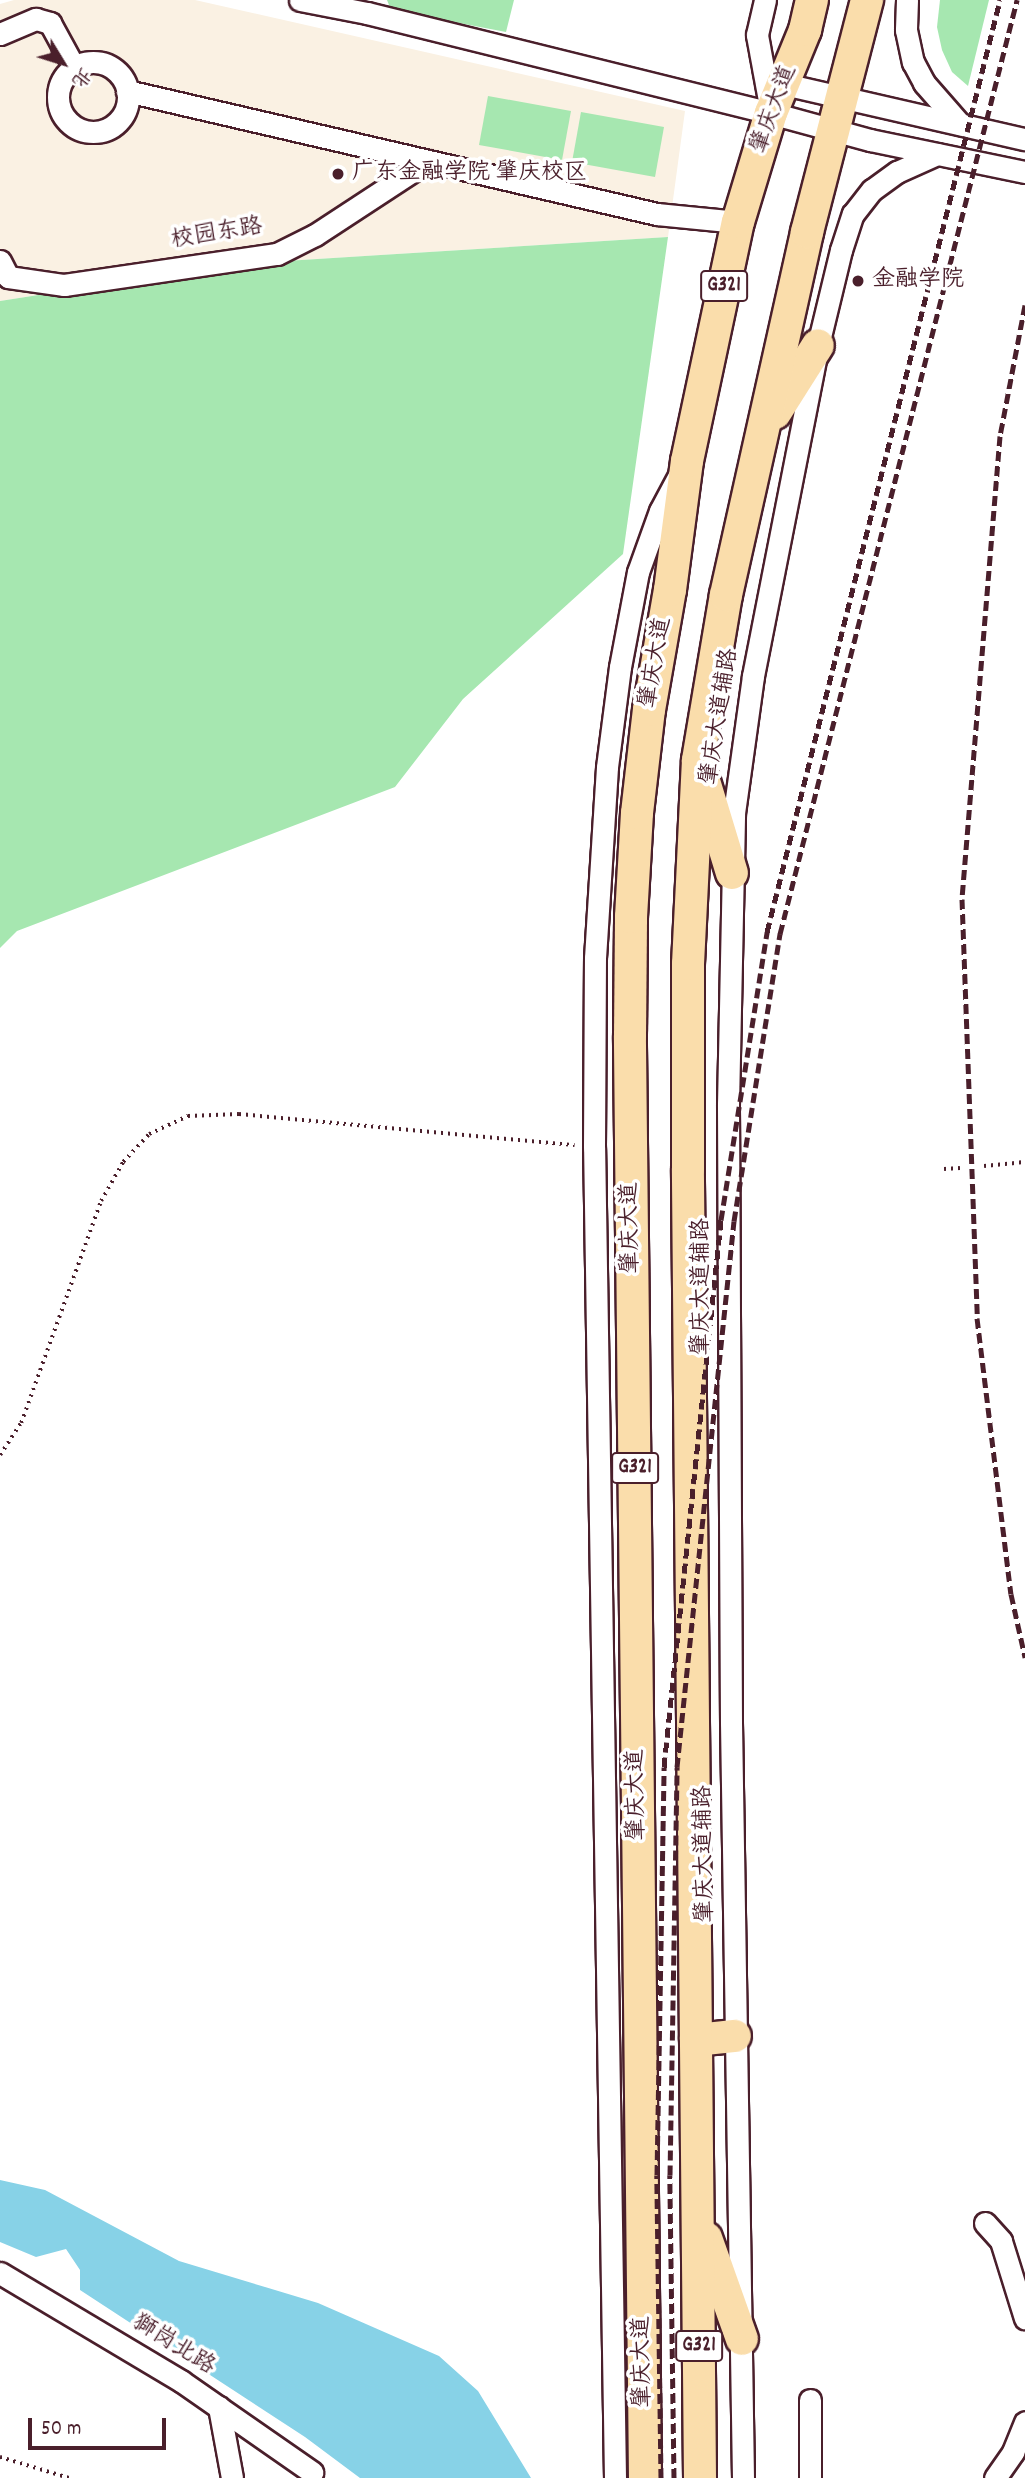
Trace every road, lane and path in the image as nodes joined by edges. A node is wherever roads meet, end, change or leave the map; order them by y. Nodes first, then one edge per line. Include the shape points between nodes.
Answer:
1 (300, 0) edge
2 (765, 0) edge
3 (812, 0) edge
4 (867, 0) edge
5 (907, 0) edge
6 (0, 34) edge
7 (74, 67) junction
8 (784, 84) junction
9 (127, 91) junction
10 (842, 97) junction
11 (771, 113) junction
12 (960, 124) junction
13 (833, 130) junction
14 (1025, 139) edge
15 (937, 153) junction
16 (428, 161) junction
17 (1025, 172) edge
18 (738, 222) junction
19 (0, 261) edge
20 (818, 345) junction
21 (764, 429) junction
22 (687, 461) junction
23 (698, 760) junction
24 (732, 873) junction
25 (594, 1147) junction
26 (1025, 1162) edge
27 (984, 1166) dead end
28 (960, 1168) dead end
29 (944, 1170) dead end
30 (0, 1455) edge
31 (735, 2036) junction
32 (696, 2040) junction
33 (697, 2213) junction
34 (985, 2223) dead end
35 (0, 2273) edge
36 (1025, 2318) edge
37 (742, 2339) junction
38 (810, 2400) dead end
39 (219, 2407) junction
40 (1025, 2423) edge
41 (615, 2434) junction
42 (0, 2457) edge
43 (312, 2472) dead end
44 (69, 2478) edge
45 (232, 2478) edge
46 (614, 2478) edge
47 (629, 2478) edge
48 (645, 2478) edge
49 (700, 2478) edge
50 (743, 2478) edge
51 (810, 2478) edge
52 (995, 2478) edge

1 - 11 street
2 - 11 street via 757,35
3 - 8 highway, 肇庆大道 / G321
4 - 10 highway, G321
5 - 12 street via 906,30 913,62 924,83
6 - 7 street via 36,19 50,23
7 - 9 street via 85,62 107,65 117,71
7 - 9 street via 57,96 64,117 83,131 94,132 116,123 127,103
8 - 10 street
8 - 11 highway, 肇庆大道 / G321
9 - 16 street
10 - 12 street
10 - 13 highway, G321
11 - 13 street
11 - 18 highway, 肇庆大道 / G321
12 - 14 street
13 - 15 street
13 - 21 highway, G321
15 - 17 street
15 - 20 street, 肇庆大道辅路 via 879,183 853,214
16 - 18 street via 657,214
16 - 19 street, 校园东路 via 315,235 276,254 65,285 8,277
18 - 22 highway, 肇庆大道 / G321
20 - 21 highway
20 - 24 street, 肇庆大道辅路 via 749,700 735,800
21 - 23 highway, G321 via 726,594
22 - 25 street via 660,511 638,572 617,692 599,865
22 - 48 highway, 肇庆大道 / G321 via 647,723 631,917
23 - 24 highway
23 - 32 highway, G321 via 688,964
24 - 31 street, 肇庆大道辅路 via 728,1131
25 - 30 path via 239,1114 188,1116 149,1134 123,1162 101,1200 21,1423
25 - 41 street
26 - 27 path
28 - 29 path
31 - 32 highway
31 - 37 street, 肇庆大道辅路
32 - 33 highway, G321
33 - 37 highway
33 - 49 highway, G321
34 - 36 street via 1001,2241
35 - 39 street, 獅岗北路
37 - 50 street, 肇庆大道辅路
38 - 51 street
39 - 43 street, 獅岗北路
39 - 45 street
40 - 52 street
41 - 46 street
41 - 47 street
42 - 44 path

